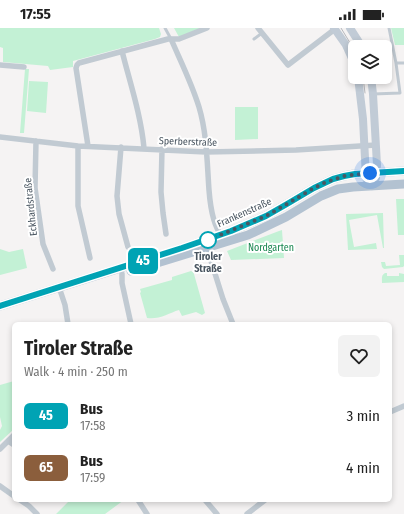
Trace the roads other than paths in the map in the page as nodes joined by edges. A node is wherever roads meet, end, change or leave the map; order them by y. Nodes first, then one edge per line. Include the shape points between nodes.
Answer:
1 (165, 28) edge
2 (207, 28) edge
3 (334, 28) edge
4 (350, 28) edge
5 (389, 28) edge
6 (260, 30) edge
7 (254, 39) dead end
8 (171, 40) junction
9 (358, 40) edge
10 (348, 49) edge
11 (122, 51) junction
12 (396, 63) junction
13 (404, 63) edge
14 (0, 65) edge
15 (24, 67) dead end
16 (359, 84) edge
17 (372, 84) edge
18 (402, 93) edge
19 (373, 94) junction
20 (362, 108) junction
21 (374, 108) junction
22 (0, 137) edge
23 (36, 141) junction
24 (376, 145) junction
25 (78, 146) junction
26 (88, 146) junction
27 (364, 146) junction
28 (121, 147) junction
29 (144, 148) junction
30 (162, 150) junction
31 (206, 152) junction
32 (404, 170) edge
33 (377, 172) junction
34 (366, 173) junction
35 (404, 184) edge
36 (372, 186) junction
37 (311, 189) junction
38 (317, 198) junction
39 (166, 234) dead end
40 (221, 235) junction
41 (228, 242) junction
42 (205, 245) junction
43 (128, 247) dead end
44 (90, 258) dead end
45 (53, 269) dead end
46 (122, 274) junction
47 (60, 290) junction
48 (0, 306) edge
49 (0, 312) edge
50 (68, 322) edge
51 (130, 322) edge
52 (231, 322) edge
53 (404, 406) edge
54 (392, 411) edge
55 (12, 437) edge
56 (8, 441) junction
57 (12, 444) edge
58 (0, 449) edge
59 (0, 486) edge
60 (12, 495) edge
61 (23, 502) edge
62 (139, 502) edge
63 (207, 502) edge
64 (262, 502) edge
65 (37, 514) edge
66 (147, 514) edge
67 (217, 514) edge
68 (247, 514) edge

1 - 8 lane
2 - 8 street
3 - 6 street via 288,65
3 - 10 main road
4 - 9 main road
5 - 12 lane
6 - 7 lane
8 - 11 street
8 - 31 street via 199,107
11 - 26 street via 77,65
11 - 29 street
12 - 13 lane
12 - 18 lane
14 - 15 street
16 - 20 main road
17 - 19 main road
18 - 19 lane
19 - 21 main road
20 - 21 main road
20 - 27 main road
21 - 24 main road
22 - 23 street, Sperberstraße
23 - 25 street, Sperberstraße
23 - 45 street, Eckhardstraße via 35,188 43,244
24 - 27 street, Sperberstraße
24 - 33 main road
25 - 26 street, Sperberstraße
25 - 44 street via 78,206
26 - 28 street, Sperberstraße
27 - 31 street, Sperberstraße
27 - 34 main road
28 - 29 street, Sperberstraße
28 - 43 street via 117,196
29 - 30 street, Sperberstraße
30 - 31 street, Sperberstraße
30 - 39 street via 161,192
31 - 40 street via 210,202
32 - 33 main road, Frankenstraße
33 - 34 main road, Frankenstraße
33 - 36 main road
34 - 36 main road via 366,181
34 - 37 main road, Frankenstraße via 339,177
35 - 36 main road, Frankenstraße
36 - 38 main road, Frankenstraße via 342,188
37 - 38 main road via 316,191
37 - 40 main road, Frankenstraße via 266,216
38 - 41 main road, Frankenstraße via 272,224
40 - 41 street
40 - 42 main road, Frankenstraße
41 - 42 main road, Frankenstraße
42 - 46 main road, Frankenstraße
42 - 47 main road, Frankenstraße
42 - 52 street
46 - 47 main road, Frankenstraße
46 - 51 street
47 - 48 main road, Frankenstraße
47 - 49 main road, Frankenstraße
47 - 50 street
53 - 54 street
55 - 56 street
56 - 57 street
56 - 58 street
59 - 60 street
61 - 65 street
62 - 66 street
63 - 67 street
64 - 68 street

